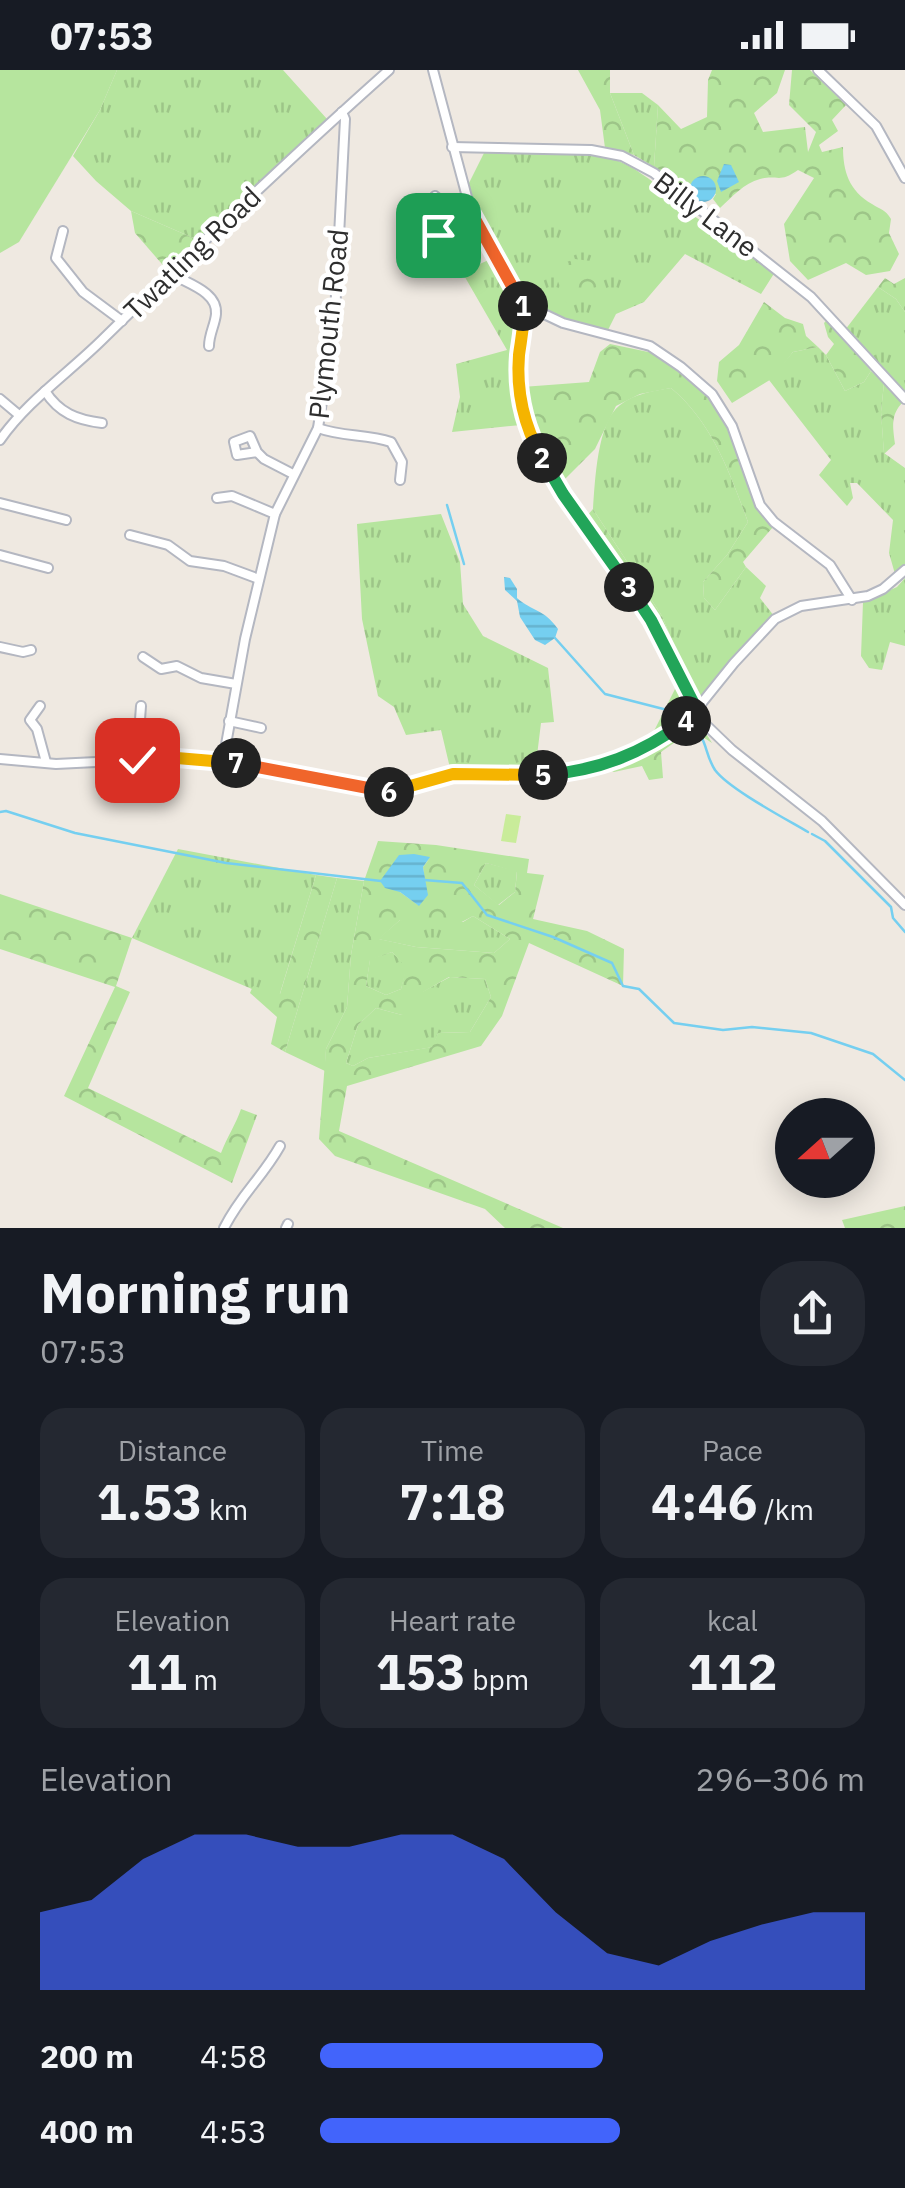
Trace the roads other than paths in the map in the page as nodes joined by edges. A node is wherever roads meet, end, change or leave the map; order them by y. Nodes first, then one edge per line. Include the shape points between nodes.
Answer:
1 (389, 70) edge
2 (433, 70) edge
3 (818, 70) edge
4 (342, 112) junction
5 (452, 147) junction
6 (905, 178) edge
7 (435, 196) dead end
8 (468, 202) junction
9 (471, 212) junction
10 (59, 235) dead end
11 (438, 235) dead end
12 (170, 272) junction
13 (523, 304) junction
14 (122, 321) junction
15 (210, 346) dead end
16 (45, 391) junction
17 (0, 399) edge
18 (905, 399) edge
19 (18, 415) junction
20 (102, 423) dead end
21 (318, 428) junction
22 (0, 440) edge
23 (257, 452) dead end
24 (294, 474) junction
25 (400, 480) dead end
26 (217, 498) dead end
27 (0, 503) edge
28 (274, 514) junction
29 (66, 520) dead end
30 (133, 533) dead end
31 (0, 555) edge
32 (48, 568) dead end
33 (905, 570) edge
34 (259, 579) junction
35 (852, 600) junction
36 (0, 647) edge
37 (32, 650) dead end
38 (143, 657) dead end
39 (236, 684) junction
40 (40, 706) dead end
41 (141, 706) dead end
42 (697, 710) junction
43 (229, 720) junction
44 (688, 720) junction
45 (706, 725) junction
46 (261, 728) dead end
47 (0, 760) edge
48 (137, 760) junction
49 (223, 760) junction
50 (46, 762) junction
51 (905, 905) edge
52 (280, 1146) dead end
53 (224, 1228) edge

1 - 4 street, Twatling Road
2 - 5 street
3 - 6 street via 876,126
4 - 12 street, Twatling Road
4 - 21 street, Plymouth Road via 336,314
5 - 8 street
5 - 18 street, Billy Lane via 591,150 654,173 811,297
7 - 8 street
8 - 9 street
9 - 11 street via 436,224
9 - 13 street
10 - 14 street via 56,258 70,280
12 - 14 street, Twatling Road
12 - 15 street via 216,304
13 - 35 street via 563,323 650,346 712,394 732,426 760,504 830,565
13 - 42 street via 519,378 526,427 563,494 651,620
14 - 16 street, Twatling Road
16 - 19 street, Twatling Road
16 - 20 street via 71,416
17 - 19 street
19 - 22 street, Twatling Road
21 - 24 street, Plymouth Road
21 - 25 street via 390,442 402,462
23 - 24 street
24 - 28 street, Plymouth Road
26 - 28 street via 232,496
27 - 29 street
28 - 34 street, Plymouth Road
30 - 34 street via 190,562
31 - 32 street
33 - 35 street via 884,589
34 - 39 street, Plymouth Road
35 - 42 street via 801,606 775,619
36 - 37 street
38 - 39 street via 161,669 177,666
39 - 43 street, Plymouth Road
40 - 50 street via 30,720
41 - 48 street
42 - 44 street
42 - 45 street
43 - 46 street
43 - 49 street, Plymouth Road
44 - 45 street
44 - 49 street via 655,744 593,770 453,774 392,792
45 - 51 street via 822,821
47 - 50 street
48 - 49 street
48 - 50 street
52 - 53 street

